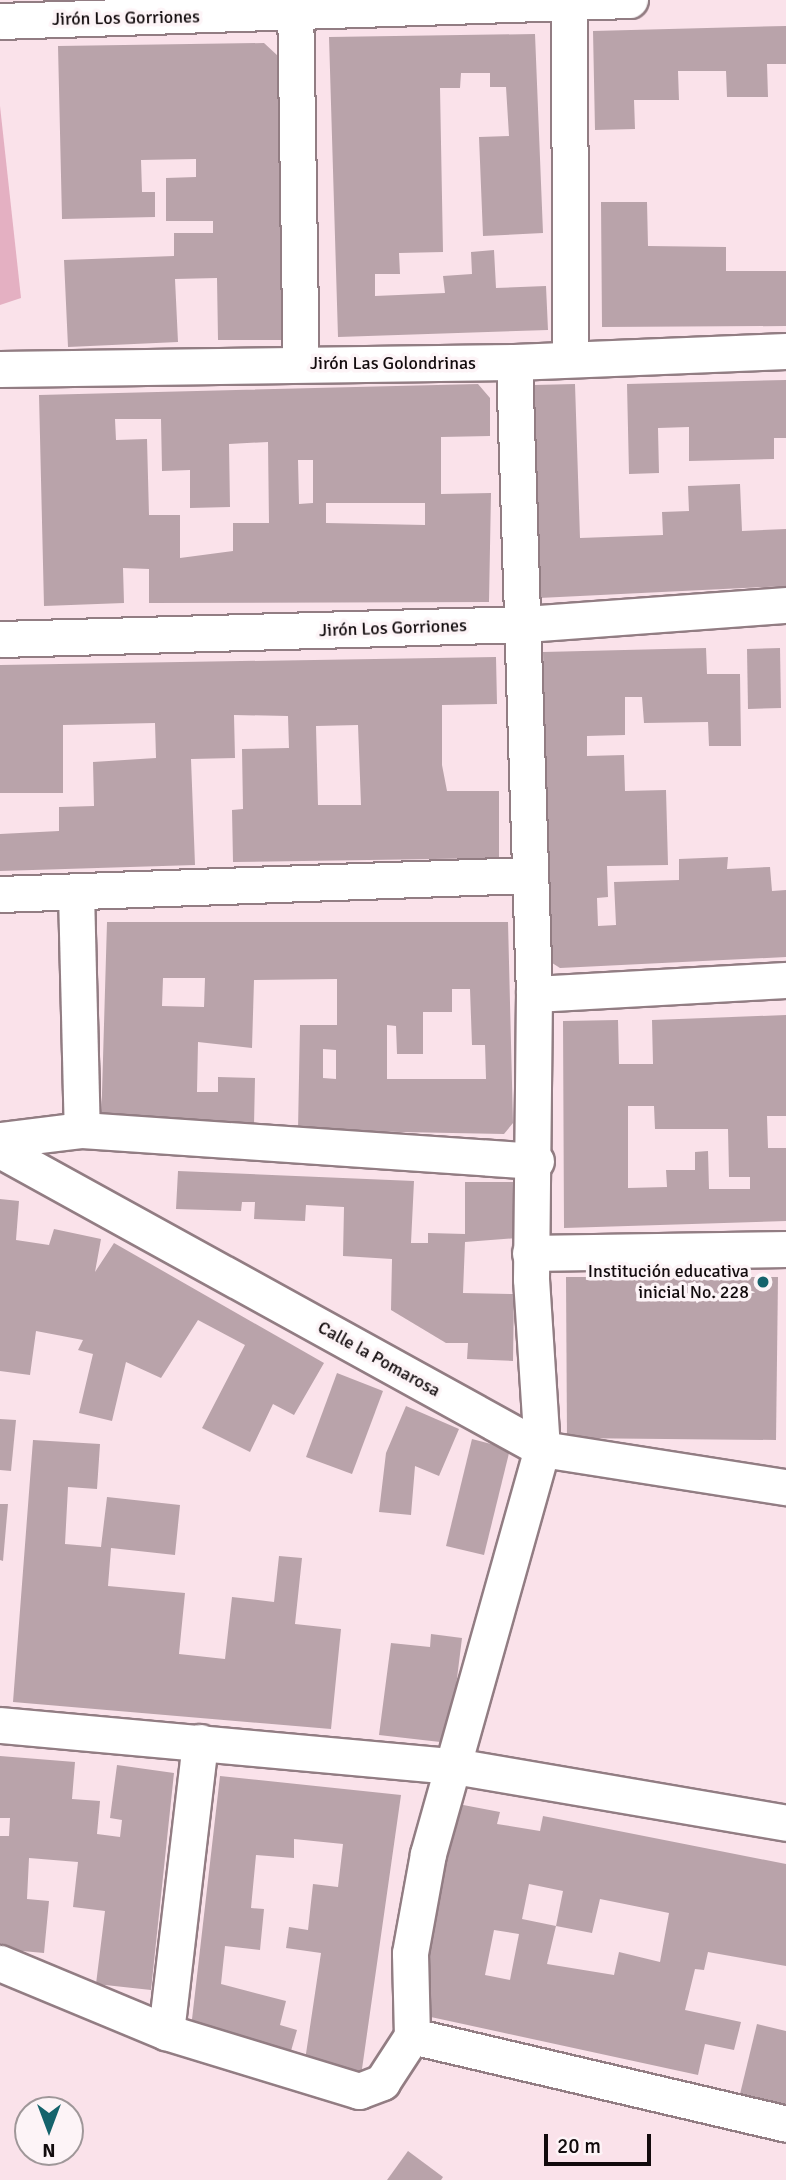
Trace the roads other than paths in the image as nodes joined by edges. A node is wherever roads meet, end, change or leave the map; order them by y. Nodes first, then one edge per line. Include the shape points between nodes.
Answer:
1 (630, 0) edge
2 (569, 1) edge
3 (295, 7) edge
4 (0, 21) edge
5 (786, 351) edge
6 (570, 356) junction
7 (514, 362) junction
8 (302, 364) junction
9 (0, 369) edge
10 (786, 605) edge
11 (526, 624) junction
12 (0, 639) edge
13 (527, 875) junction
14 (76, 892) junction
15 (0, 894) edge
16 (786, 980) edge
17 (534, 994) junction
18 (82, 1130) junction
19 (0, 1140) edge
20 (0, 1150) edge
21 (536, 1161) junction
22 (786, 1249) edge
23 (530, 1253) junction
24 (542, 1449) junction
25 (786, 1487) edge
26 (0, 1726) edge
27 (200, 1742) junction
28 (454, 1766) junction
29 (786, 1823) edge
30 (0, 1963) edge
31 (166, 2032) junction
32 (412, 2036) junction
33 (786, 2124) edge

1 - 2 street, Jirón Los Gorriones
2 - 3 street, Jirón Los Gorriones
2 - 6 street
3 - 4 street, Jirón Los Gorriones
3 - 8 street
5 - 6 street, Jirón Las Golondrinas
6 - 7 street, Jirón Las Golondrinas
7 - 8 street, Jirón Las Golondrinas
7 - 11 street
8 - 9 street, Jirón Las Golondrinas
10 - 11 street, Jirón Los Gorriones
11 - 12 street, Jirón Los Gorriones
11 - 13 street
13 - 14 street
13 - 17 street
14 - 15 street
14 - 18 street
16 - 17 street
17 - 21 street
18 - 19 street
18 - 21 street
20 - 24 street, Calle la Pomarosa
21 - 23 street
22 - 23 street
23 - 24 street
24 - 25 street, Calle la Pomarosa
24 - 28 street
26 - 27 street
27 - 28 street
27 - 31 street
28 - 29 street
28 - 32 street via 428,1854 410,1953
30 - 31 street
31 - 32 street via 359,2091 382,2082
32 - 33 street

